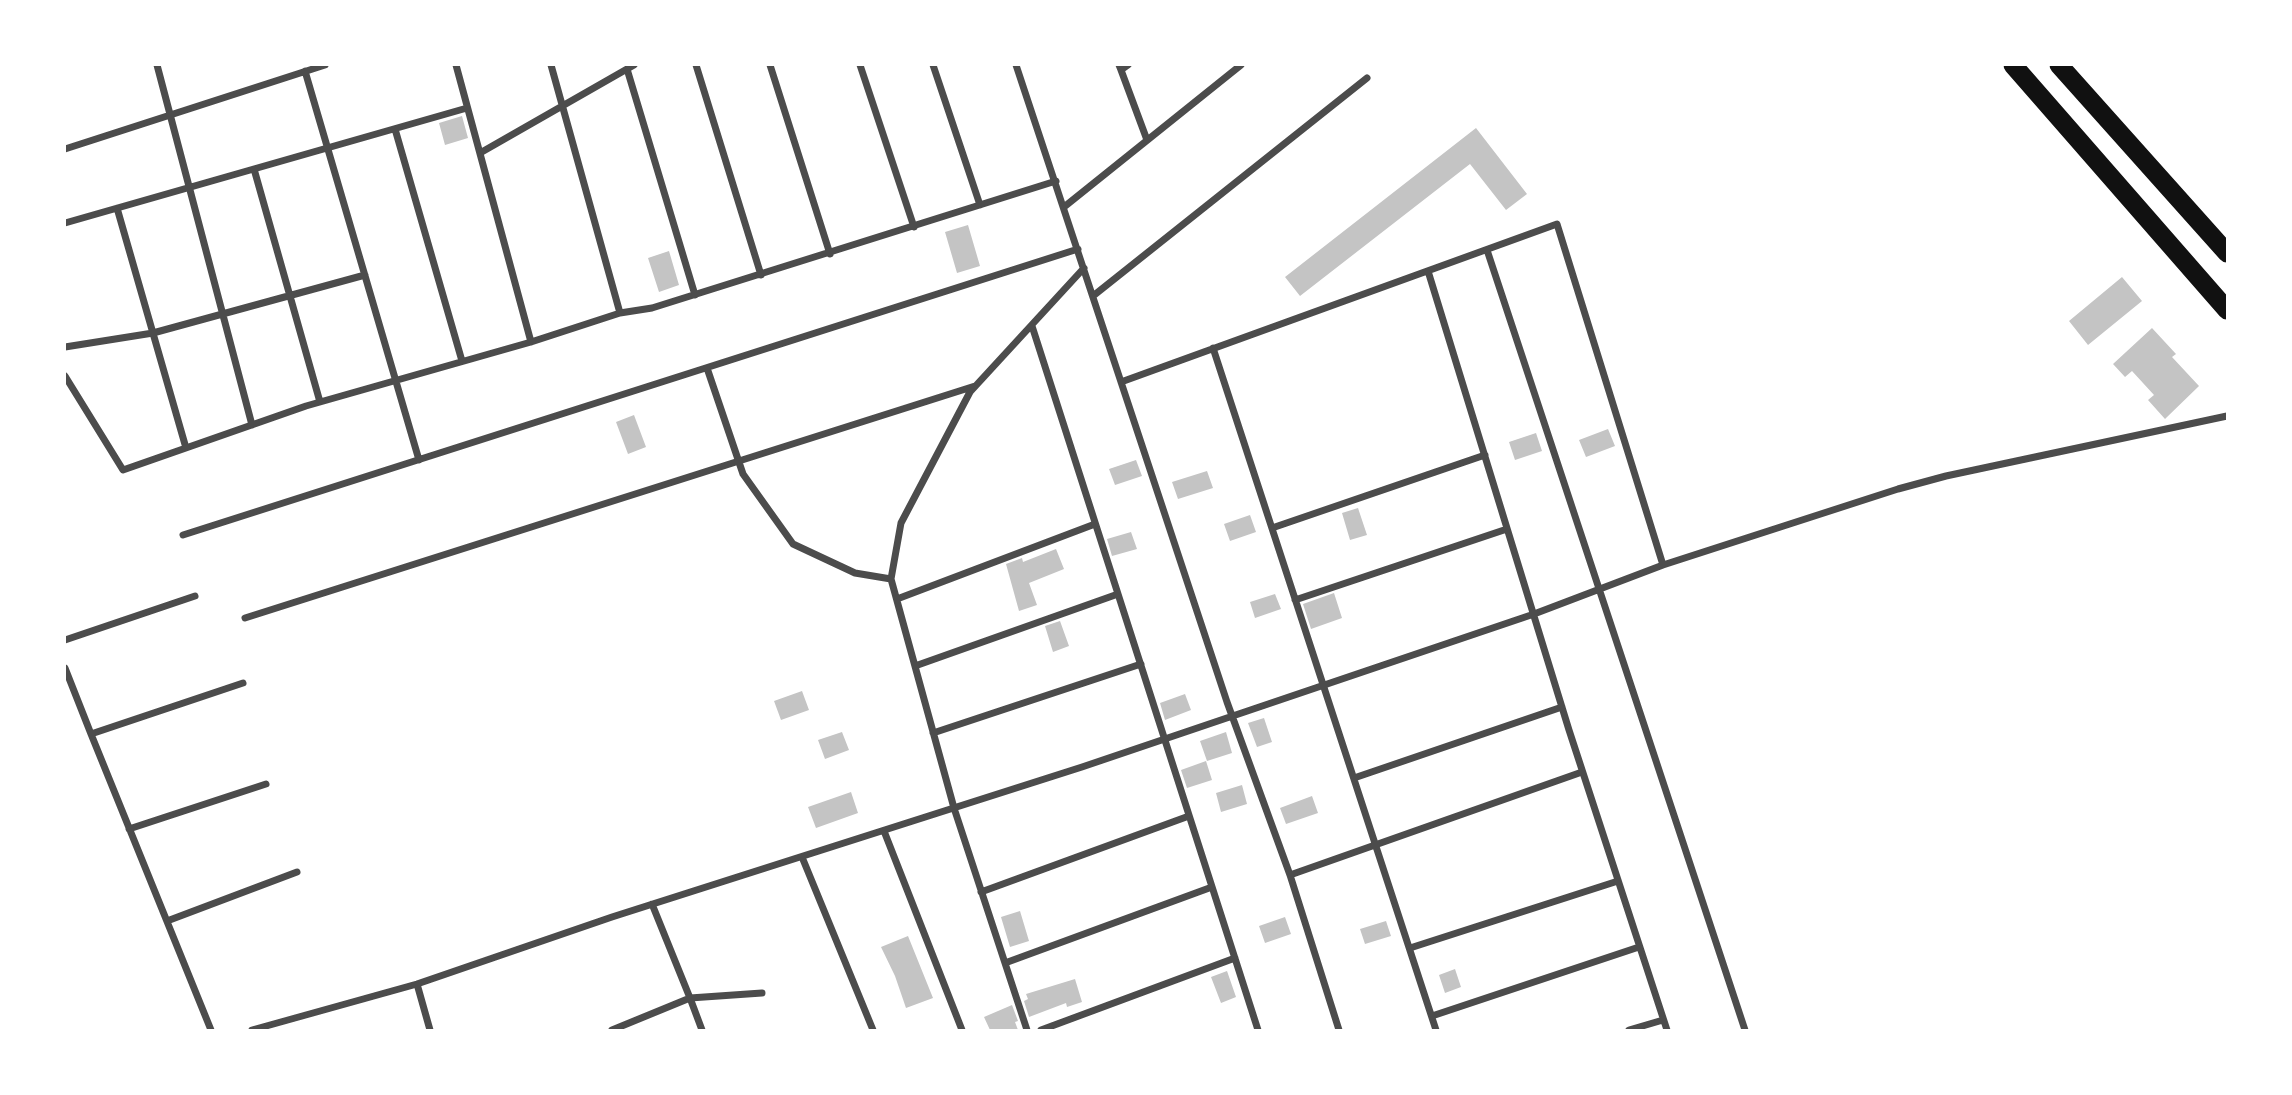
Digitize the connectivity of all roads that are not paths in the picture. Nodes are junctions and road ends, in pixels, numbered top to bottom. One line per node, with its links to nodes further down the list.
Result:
1 (157, 65): 20 (street)
2 (456, 65): 19 (street)
3 (551, 65): 18 (street)
4 (696, 65): 41 (street)
5 (770, 65): 37 (street)
6 (860, 65): 33 (street)
7 (933, 65): 29 (street)
8 (1016, 65): 27 (street)
9 (1128, 65): 15 (street)
10 (1241, 65): 22 (street)
11 (2013, 65): 45 (highway)
12 (2059, 65): 36 (highway)
13 (319, 66): 16 (street)
14 (631, 67): 18 (street); 42 (street)
15 (1120, 68): 22 (street)
16 (305, 71): 20 (street); 23 (street)
17 (1367, 78): 44 (street)
18 (562, 105): 25 (street); 46 (street)
19 (467, 108): 21 (street); 25 (street)
20 (170, 115): 24 (street); 28 (street)
21 (395, 129): 23 (street); 53 (street)
22 (1147, 140): 30 (street)
23 (327, 148): 26 (street); 40 (street)
24 (65, 149)
25 (480, 153): 50 (street)
26 (254, 169): 28 (street); 43 (street)
27 (1056, 181): 29 (street); 30 (street)
28 (189, 188): 31 (street); 47 (street)
29 (980, 205): 33 (street)
30 (1064, 207): 34 (street)
31 (117, 208): 32 (street); 49 (street)
32 (65, 223)
33 (914, 227): 37 (street)
34 (1078, 250): 38 (street); 54 (street)
35 (1486, 250): 39 (street); 70 (street); 72 (street)
36 (2227, 253)
37 (830, 254): 41 (street)
38 (1084, 268): 44 (street); 48 (street)
39 (1428, 271): 52 (street); 63 (street)
40 (365, 275): 43 (street); 56 (street)
41 (761, 275): 42 (street)
42 (695, 295): 46 (street)
43 (290, 296): 47 (street); 59 (street)
44 (1093, 296): 57 (street)
45 (2227, 310)
46 (620, 313): 50 (street)
47 (223, 314): 49 (street); 61 (street)
48 (1032, 326): 58 (street); 66 (street)
49 (153, 333): 51 (street); 62 (street)
50 (531, 342): 53 (street)
51 (65, 347)
52 (1213, 348): 57 (street); 67 (street)
53 (462, 361): 56 (street)
54 (707, 368): 64 (street); 65 (street)
55 (65, 376): 62 (street)
56 (395, 380): 59 (street); 64 (street)
57 (1121, 382): 86 (street)
58 (976, 386): 65 (street); 71 (street)
59 (320, 402): 61 (street)
60 (2227, 416): 70 (street)
61 (252, 425): 62 (street)
62 (186, 448)
63 (1485, 455): 67 (street); 68 (street)
64 (419, 460): 69 (street)
65 (739, 461): 71 (street); 78 (street)
66 (1095, 524): 73 (street); 75 (street)
67 (1272, 528): 76 (street)
68 (1507, 528): 76 (street); 77 (street)
69 (183, 535)
70 (1663, 565): 72 (street)
71 (891, 579): 75 (street)
72 (1598, 588): 77 (street); 129 (street)
73 (1118, 594): 80 (street); 81 (street)
74 (195, 596): 79 (street)
75 (897, 599): 81 (street)
76 (1296, 600): 84 (street)
77 (1534, 614): 84 (street); 85 (street)
78 (245, 618)
79 (65, 640)
80 (1140, 664): 87 (street); 89 (street)
81 (915, 666): 87 (street)
82 (65, 668): 88 (street)
83 (243, 682): 88 (street)
84 (1324, 685): 86 (street); 91 (street)
85 (1562, 707): 90 (street); 91 (street)
86 (1233, 716): 89 (street); 100 (street)
87 (933, 733): 93 (street)
88 (91, 734): 95 (street)
89 (1164, 739): 93 (street); 94 (street)
90 (1583, 772): 97 (street); 101 (street)
91 (1354, 778): 97 (street)
92 (266, 784): 95 (street)
93 (954, 808): 96 (street); 103 (street)
94 (1189, 816): 102 (street); 103 (street)
95 (130, 830): 105 (street)
96 (884, 831): 98 (street); 121 (street)
97 (1376, 845): 100 (street); 107 (street)
98 (802, 857): 104 (street); 120 (street)
99 (297, 872): 105 (street)
100 (1290, 875): 125 (street)
101 (1618, 881): 106 (street); 107 (street)
102 (1212, 887): 108 (street); 109 (street)
103 (981, 892): 109 (street)
104 (652, 905): 110 (street); 112 (street)
105 (167, 921): 115 (street)
106 (1639, 947): 113 (street); 114 (street)
107 (1410, 948): 113 (street)
108 (1235, 958): 123 (street); 124 (street)
109 (1004, 963): 122 (street)
110 (417, 984): 116 (street); 117 (street)
111 (762, 993): 112 (street)
112 (690, 998): 118 (street); 119 (street)
113 (1432, 1016): 126 (street)
114 (1663, 1020): 127 (street); 128 (street)
115 (211, 1030)
116 (252, 1030)
117 (430, 1030)
118 (612, 1030)
119 (702, 1030)
120 (873, 1030)
121 (962, 1030)
122 (1027, 1030)
123 (1041, 1030)
124 (1258, 1030)
125 (1339, 1030)
126 (1436, 1030)
127 (1629, 1030)
128 (1667, 1030)
129 (1745, 1030)

